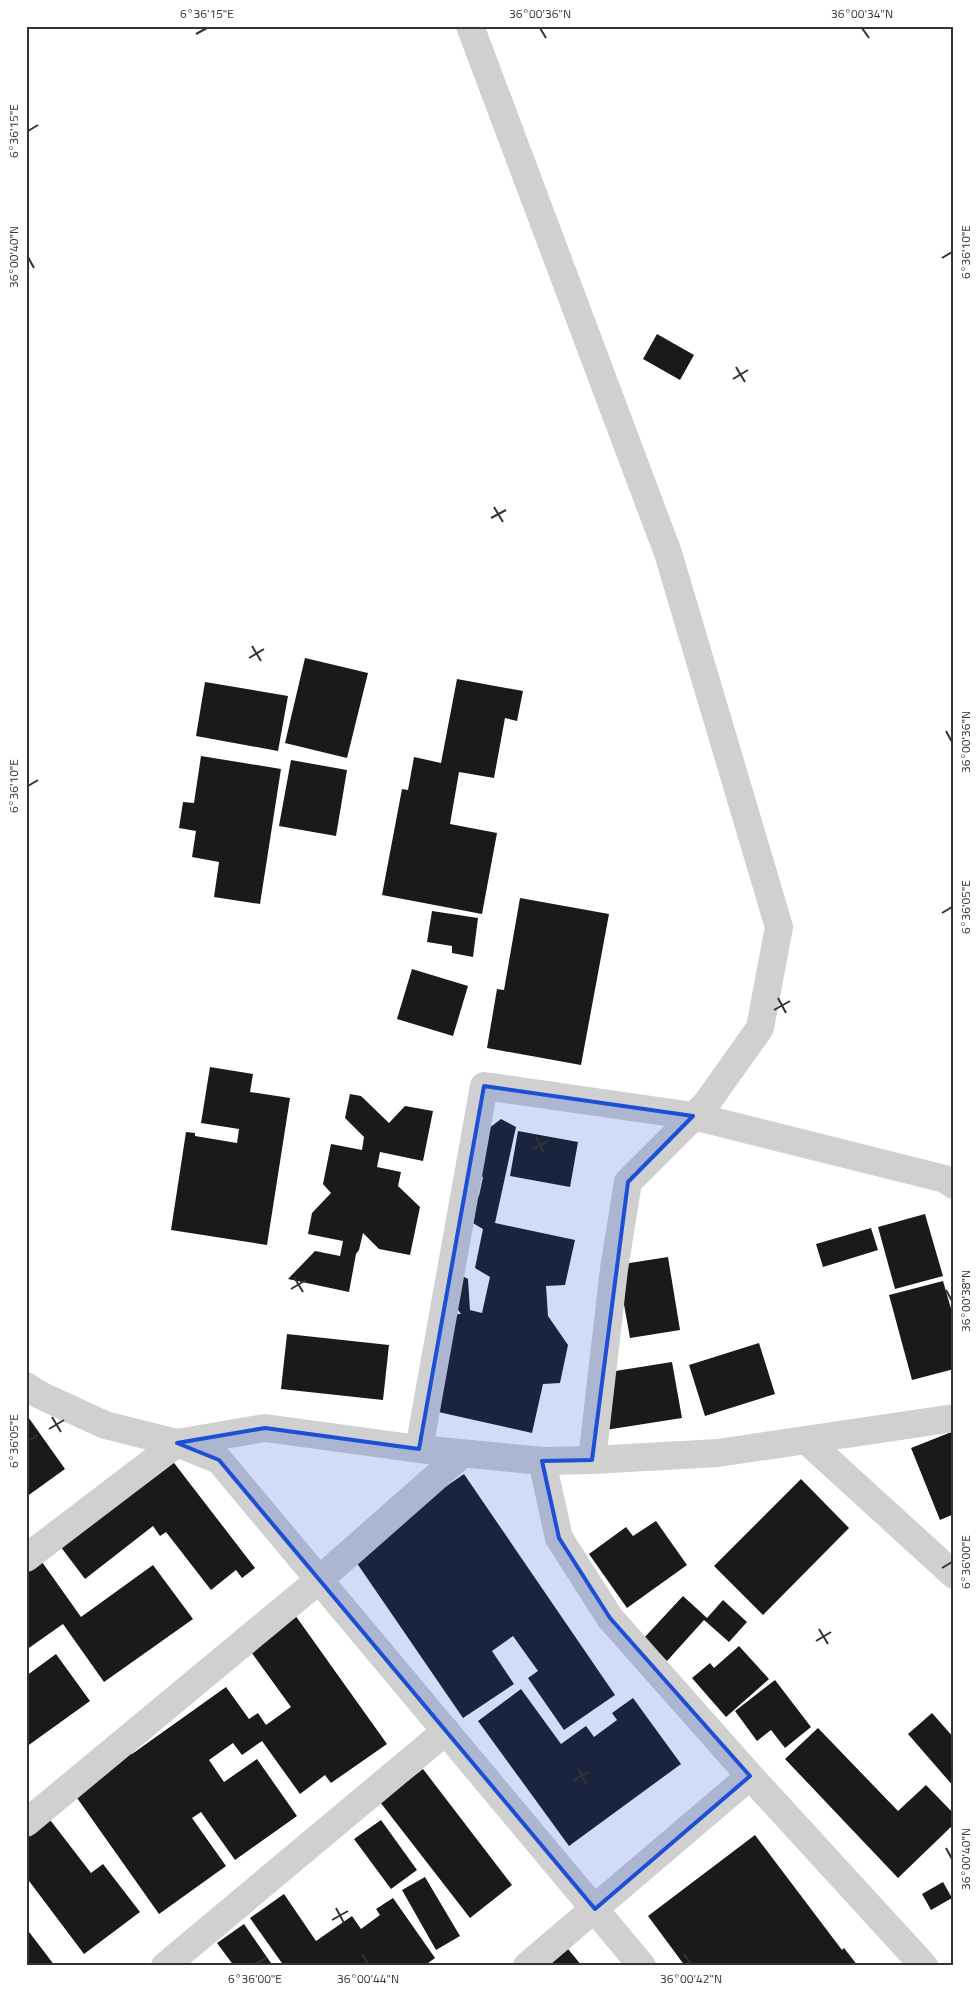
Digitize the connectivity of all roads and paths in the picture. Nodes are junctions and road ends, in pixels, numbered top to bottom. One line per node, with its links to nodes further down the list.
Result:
1 (470, 26): 2 (street)
2 (693, 1116): 3 (street); 8 (street); 10 (street)
3 (954, 1186)
4 (26, 1386): 7 (street)
5 (954, 1418): 6 (street)
6 (806, 1440): 10 (street); 13 (street)
7 (177, 1443): 8 (street); 12 (street); 14 (street)
8 (419, 1450): 9 (street)
9 (462, 1454): 11 (street); 14 (street)
10 (592, 1460): 11 (street)
11 (542, 1461): 16 (street)
12 (26, 1558)
13 (954, 1575)
14 (319, 1580): 15 (street); 17 (street)
15 (446, 1731): 18 (street); 19 (street)
16 (750, 1776): 18 (street); 22 (street)
17 (26, 1822)
18 (595, 1909): 20 (street); 21 (street)
19 (165, 1966)
20 (527, 1966)
21 (642, 1966)
22 (924, 1966)

